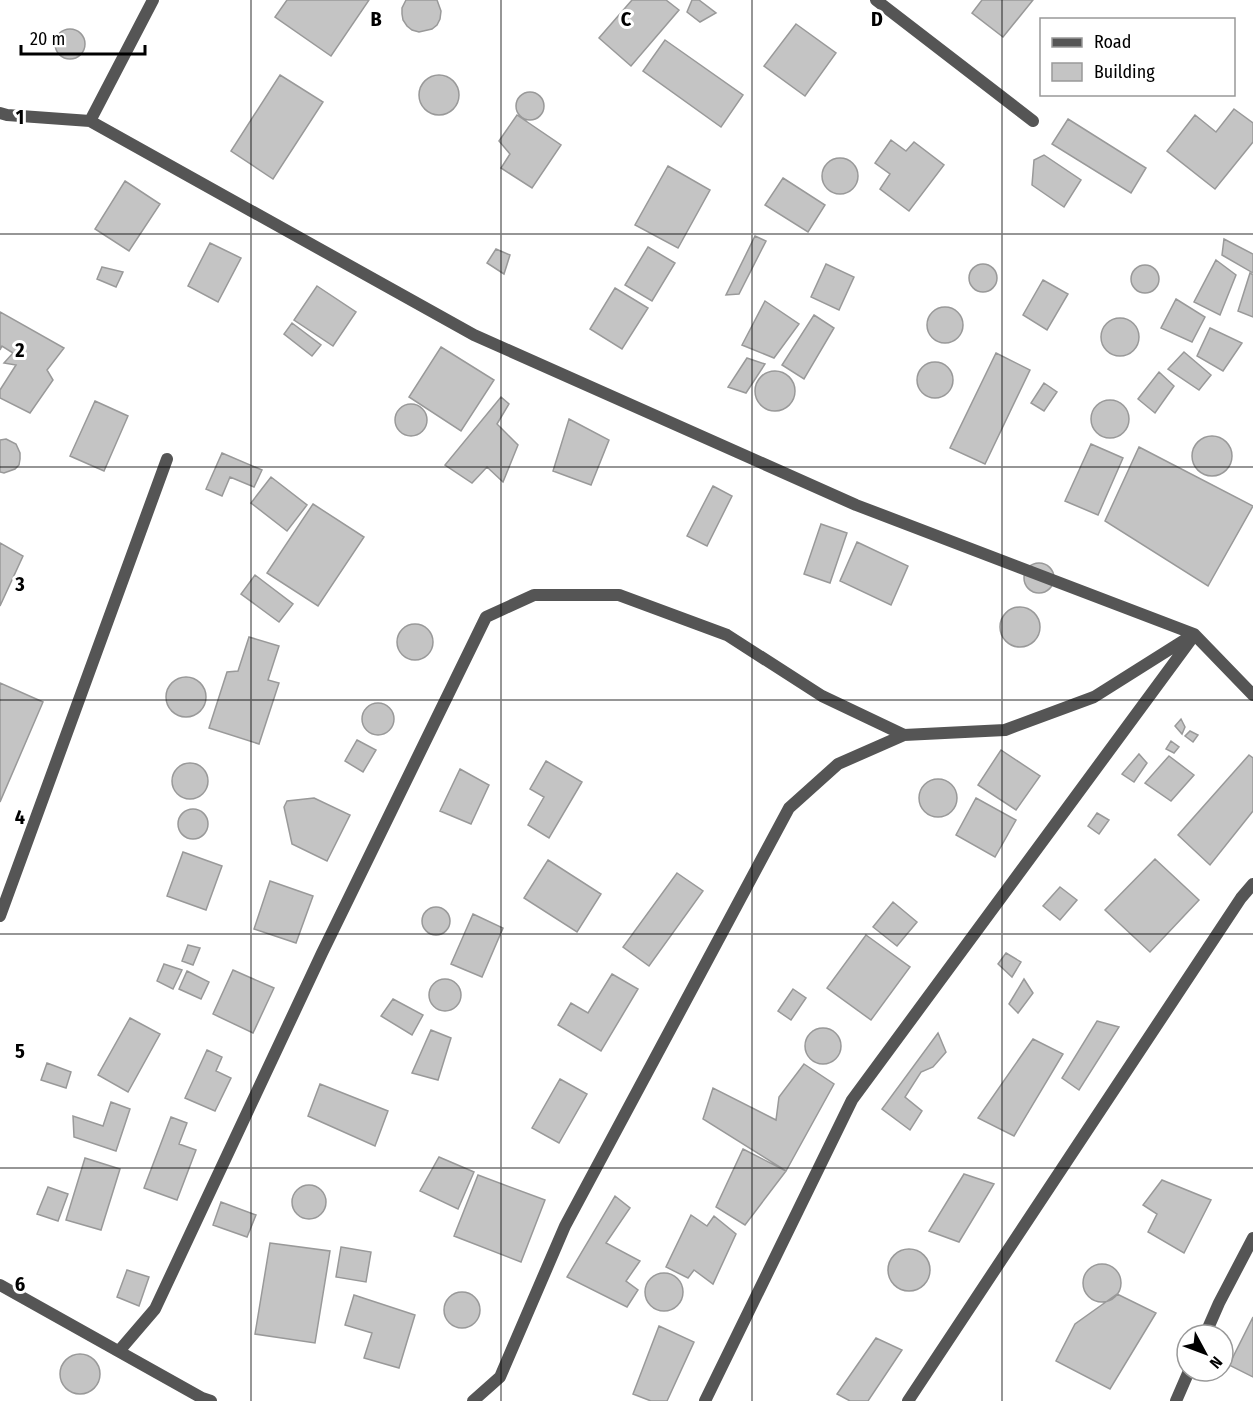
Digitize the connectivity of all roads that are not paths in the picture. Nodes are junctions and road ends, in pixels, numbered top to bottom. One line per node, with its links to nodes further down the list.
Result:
1 (153, 0): 4 (street)
2 (876, 0): 5 (street)
3 (0, 113): 4 (street)
4 (90, 121): 7 (street)
5 (1033, 121)
6 (167, 459): 11 (street)
7 (1194, 634): 8 (street); 9 (street); 19 (street)
8 (1253, 695)
9 (904, 735): 15 (street); 18 (street)
10 (1253, 884): 20 (street)
11 (0, 916)
12 (1253, 1238): 14 (street)
13 (0, 1285): 15 (street)
14 (1210, 1323)
15 (119, 1351): 17 (street)
16 (1184, 1383): 21 (street)
17 (211, 1401)
18 (473, 1401)
19 (705, 1401)
20 (908, 1401)
21 (1176, 1401)

